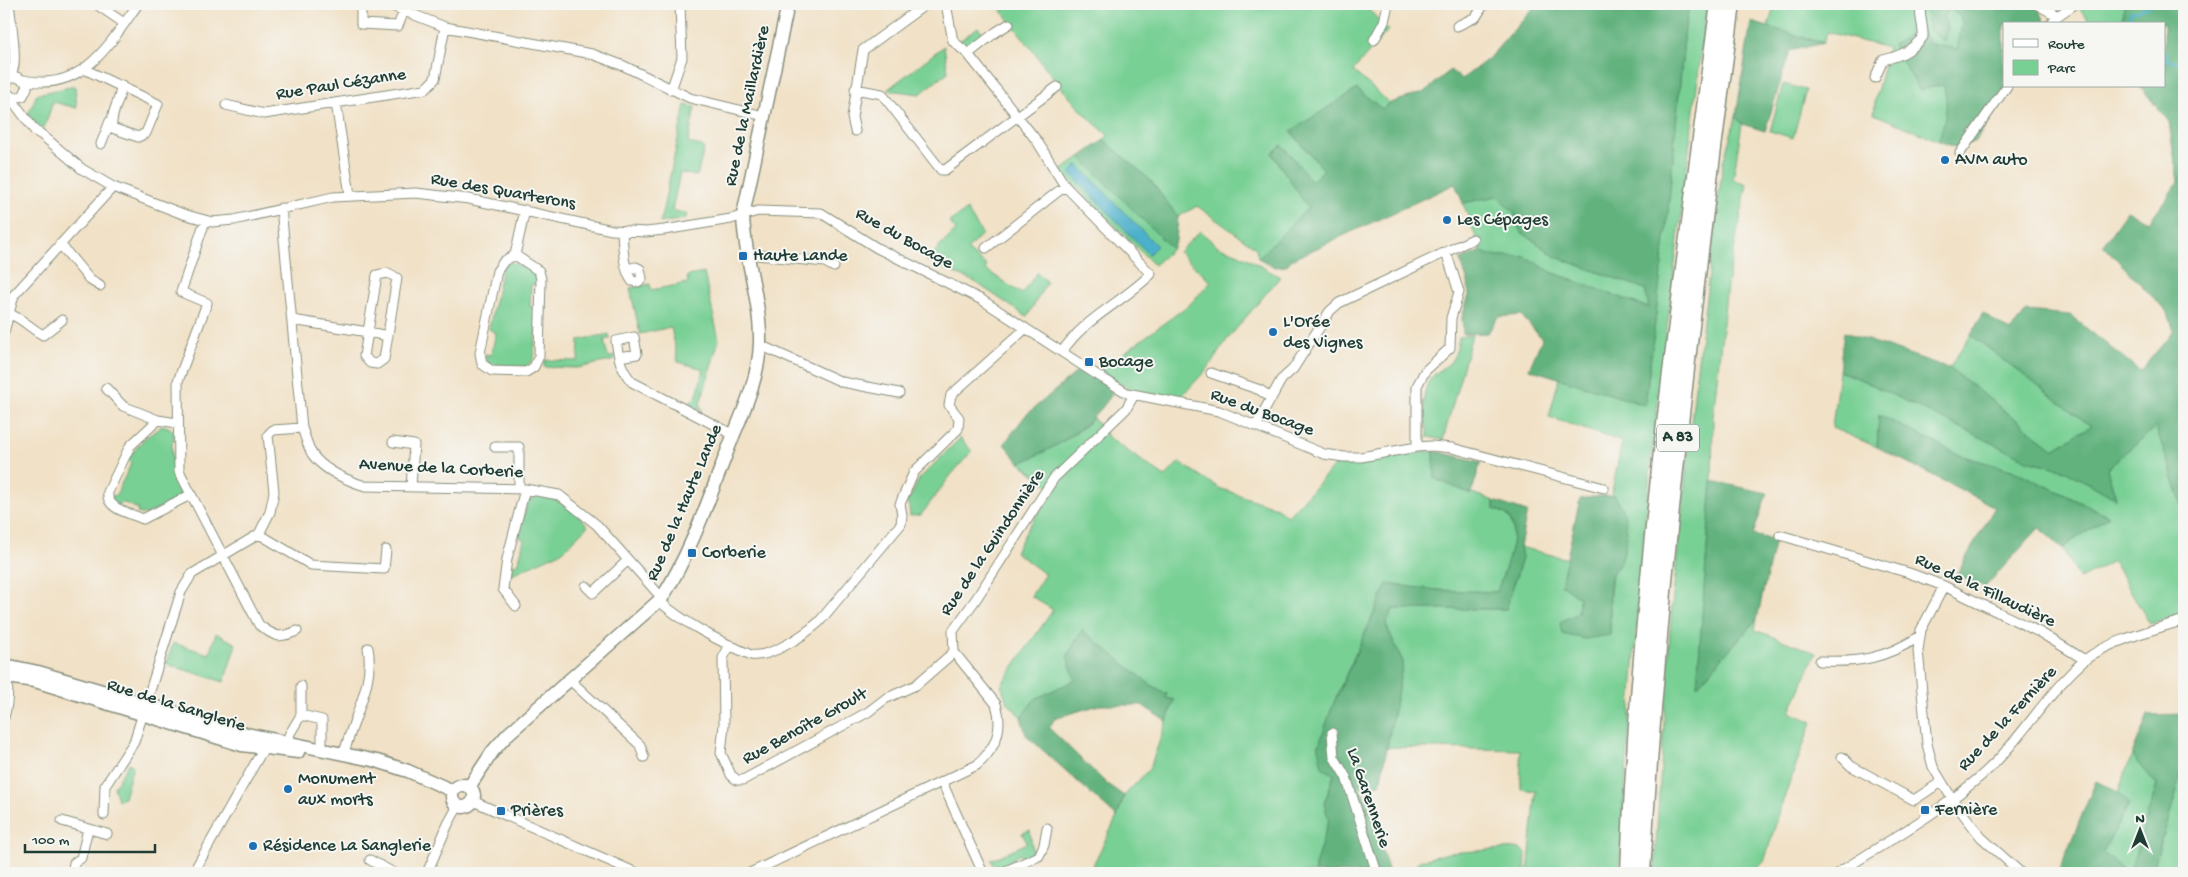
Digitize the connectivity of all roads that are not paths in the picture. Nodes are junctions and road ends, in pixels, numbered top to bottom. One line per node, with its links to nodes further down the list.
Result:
1 (10, 4): 24 (street)
2 (96, 4): 20 (street)
3 (138, 4): 20 (street)
4 (361, 4): 17 (street)
5 (387, 4): 17 (street)
6 (680, 4): 37 (street)
7 (788, 4): 43 (street, Rue de la Maillardière)
8 (926, 4): 36 (street)
9 (946, 4): 26 (street)
10 (1388, 4): 25 (street)
11 (1484, 4): 22 (street)
12 (1718, 4): 146 (highway, A 83)
13 (1732, 4): 59 (highway, A 83)
14 (1922, 4): 29 (street)
15 (2036, 4): 18 (street)
16 (2075, 4): 18 (street)
17 (404, 11): 23 (street)
18 (2056, 15): 19 (street)
19 (2051, 22)
20 (124, 23): 28 (street)
21 (1009, 24): 26 (street)
22 (1457, 26)
23 (446, 27): 37 (street); 40 (street, Rue Paul Cézanne)
24 (8, 32): 27 (street)
25 (1374, 40)
26 (968, 54): 44 (street)
27 (14, 64): 30 (street); 31 (street)
28 (84, 69): 32 (street); 33 (street)
29 (1874, 78)
30 (22, 79): 31 (street); 32 (street); 38 (street)
31 (7, 80): 39 (street)
32 (40, 84): 38 (street)
33 (122, 85): 45 (street); 45 (street)
34 (1057, 86): 44 (street)
35 (2006, 88): 48 (street)
36 (856, 89): 44 (street); 46 (street)
37 (671, 90): 43 (street)
38 (26, 93): 39 (street); 42 (street)
39 (7, 95): 42 (street, Rue des Quarterons)
40 (336, 103): 41 (street, Rue Paul Cézanne); 51 (street)
41 (226, 105)
42 (21, 113): 50 (street, Rue des Quarterons)
43 (764, 116): 54 (street, Rue de la Maillardière)
44 (1016, 116): 49 (street)
45 (111, 118): 47 (street)
46 (855, 131)
47 (101, 144)
48 (1960, 152)
49 (1065, 186): 60 (street); 75 (street)
50 (113, 187): 55 (street, Rue des Quarterons); 58 (street)
51 (350, 195): 52 (street, Rue des Quarterons); 53 (street, Rue des Quarterons)
52 (281, 208): 55 (street, Rue des Quarterons); 69 (street, Avenue de la Corberie)
53 (525, 210): 56 (street, Rue des Quarterons); 63 (street)
54 (743, 215): 56 (street, Rue des Quarterons); 62 (street, Rue de la Haute Lande); 70 (street, Rue du Bocage)
55 (205, 221): 83 (street)
56 (622, 231): 65 (street)
57 (1473, 239): 61 (street)
58 (60, 244): 66 (street); 67 (street)
59 (1700, 247): 147 (highway, A 83); 148 (highway)
60 (986, 248)
61 (1446, 252): 81 (street); 88 (street)
62 (747, 254): 64 (street); 74 (street, Rue de la Haute Lande)
63 (515, 255): 63 (street)
64 (834, 267)
65 (627, 269)
66 (100, 286)
67 (9, 314): 68 (street); 71 (street)
68 (62, 320)
69 (292, 320): 72 (street); 85 (street, Avenue de la Corberie)
70 (1025, 329): 75 (street, Rue du Bocage); 106 (street, Avenue de la Corberie)
71 (4, 332)
72 (368, 332): 73 (street); 73 (street); 73 (street)
73 (388, 336)
74 (760, 345): 79 (street); 86 (street, Rue de la Haute Lande)
75 (1062, 352): 80 (street, Rue du Bocage)
76 (619, 357): 86 (street)
77 (1211, 372): 81 (street)
78 (106, 388): 82 (street)
79 (899, 394)
80 (1134, 395): 84 (street, Rue du Bocage); 108 (street, Rue de la Guindonnière)
81 (1271, 398): 84 (street)
82 (158, 420): 83 (street); 93 (street)
83 (177, 423): 93 (street)
84 (1256, 426): 88 (street, Rue du Bocage)
85 (302, 428): 90 (street, Avenue de la Corberie); 94 (street)
86 (734, 435): 101 (street, Rue de la Haute Lande)
87 (393, 442): 90 (street)
88 (1417, 446): 91 (street, Rue du Bocage)
89 (495, 447): 92 (street)
90 (411, 486): 92 (street, Avenue de la Corberie)
91 (1604, 488)
92 (522, 489): 98 (street, Avenue de la Corberie); 102 (street)
93 (190, 495): 97 (street)
94 (259, 534): 96 (street); 97 (street)
95 (1780, 535): 100 (street, Rue de la Fillaudière)
96 (386, 550)
97 (222, 555): 104 (street); 114 (street)
98 (627, 561): 99 (street); 101 (street, Avenue de la Corberie)
99 (586, 586)
100 (1944, 586): 105 (street); 109 (street, Rue de la Fillaudière)
101 (661, 600): 106 (street, Avenue de la Corberie); 112 (street, Rue de la Haute Lande)
102 (516, 606)
103 (2184, 620): 109 (street, Rue de la Fernière)
104 (297, 631)
105 (1919, 637): 110 (street); 125 (street)
106 (730, 645): 108 (street, Rue Benoîte Groult)
107 (368, 648): 121 (street)
108 (954, 652): 124 (street)
109 (2085, 660): 128 (street, Rue de la Fernière)
110 (1820, 661)
111 (5, 667): 114 (street, Rue de la Sanglerie); 116 (street)
112 (570, 680): 122 (street); 126 (street, Rue de la Haute Lande)
113 (301, 686): 115 (street)
114 (145, 710): 118 (street, Rue de la Sanglerie); 131 (street)
115 (300, 716): 119 (street); 120 (street)
116 (4, 717)
117 (1332, 733): 145 (street, La Garennerie)
118 (262, 743): 119 (street, Rue de la Sanglerie); 121 (street, Rue de la Sanglerie); 138 (street)
119 (286, 744): 120 (street, Rue de la Sanglerie)
120 (322, 750): 121 (street, Rue de la Sanglerie)
121 (341, 754): 127 (street, Rue de la Sanglerie)
122 (644, 757)
123 (1842, 757): 125 (street)
124 (942, 782): 142 (street); 143 (street)
125 (1941, 782): 128 (street)
126 (469, 787): 127 (street); 129 (street)
127 (453, 791): 130 (street)
128 (1952, 798): 149 (street, Rue de la Fernière); 150 (street)
129 (473, 801): 130 (street); 141 (street)
130 (458, 806): 140 (street)
131 (104, 814)
132 (62, 821): 133 (street)
133 (88, 828): 135 (street); 137 (street)
134 (1047, 828): 144 (street)
135 (107, 834)
136 (370, 860): 139 (street)
137 (72, 873)
138 (193, 873)
139 (394, 873)
140 (426, 873)
141 (637, 873)
142 (750, 873)
143 (983, 873)
144 (1001, 873)
145 (1377, 873)
146 (1629, 873)
147 (1642, 873)
148 (1649, 873)
149 (1838, 873)
150 (2021, 873)

